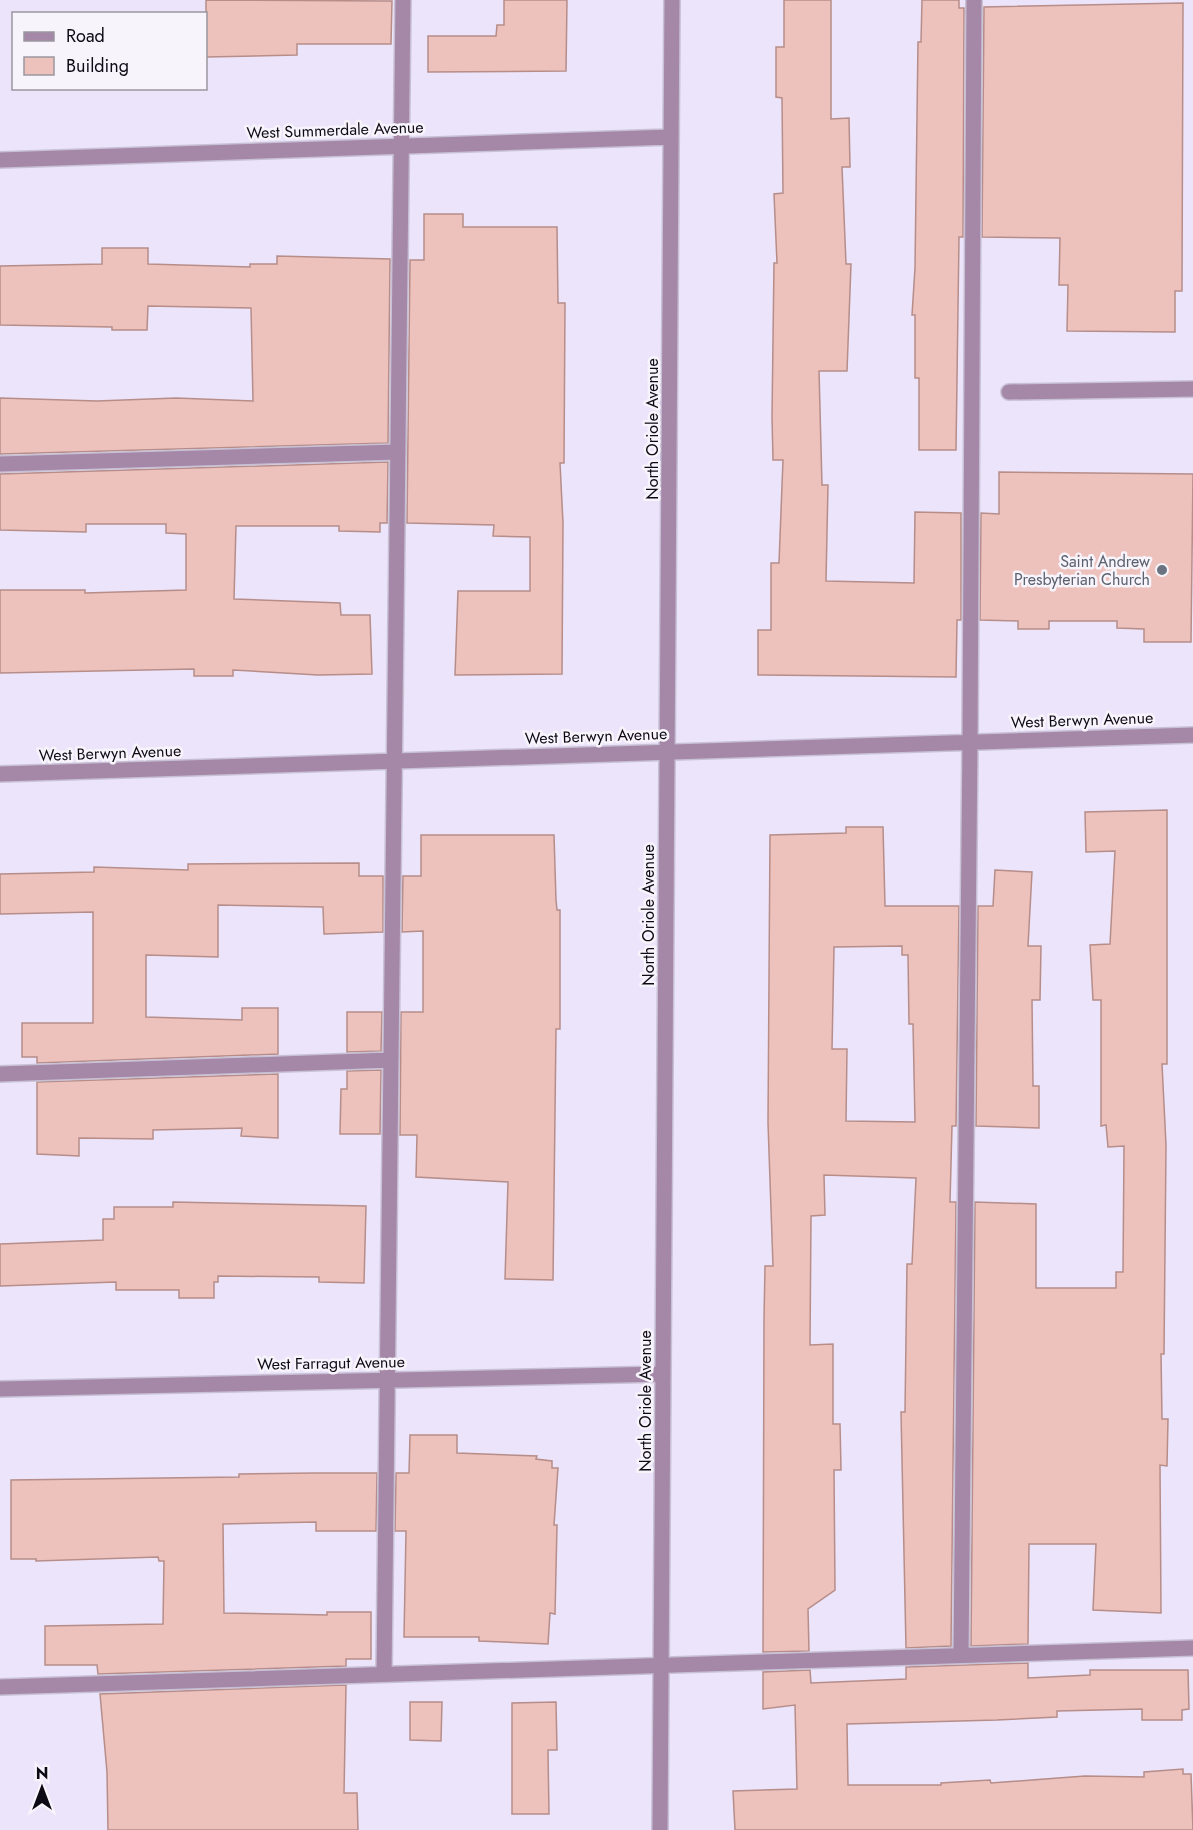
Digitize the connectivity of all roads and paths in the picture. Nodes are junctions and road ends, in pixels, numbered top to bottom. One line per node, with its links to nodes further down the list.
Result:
1 (403, 0): 5 (street)
2 (672, 0): 4 (street, North Oriole Avenue)
3 (974, 0): 12 (street)
4 (671, 136): 5 (street, West Summerdale Avenue); 13 (street, North Oriole Avenue)
5 (402, 146): 6 (street, West Summerdale Avenue); 9 (street)
6 (0, 160)
7 (1193, 389): 8 (street)
8 (1009, 392)
9 (398, 452): 10 (street); 14 (street)
10 (0, 464)
11 (1193, 735): 12 (street, West Berwyn Avenue)
12 (970, 742): 13 (street, West Berwyn Avenue); 22 (street)
13 (668, 752): 14 (street, West Berwyn Avenue); 18 (street, North Oriole Avenue)
14 (395, 761): 15 (street, West Berwyn Avenue); 16 (street)
15 (0, 774)
16 (391, 1060): 17 (street); 19 (street)
17 (0, 1074)
18 (663, 1374): 19 (street, West Farragut Avenue); 23 (street, North Oriole Avenue)
19 (388, 1380): 20 (street, West Farragut Avenue); 24 (street)
20 (0, 1389)
21 (1193, 1648): 22 (street)
22 (961, 1655): 23 (street)
23 (661, 1664): 24 (street); 26 (street, North Oriole Avenue)
24 (384, 1674): 25 (street)
25 (0, 1687)
26 (660, 1830)

